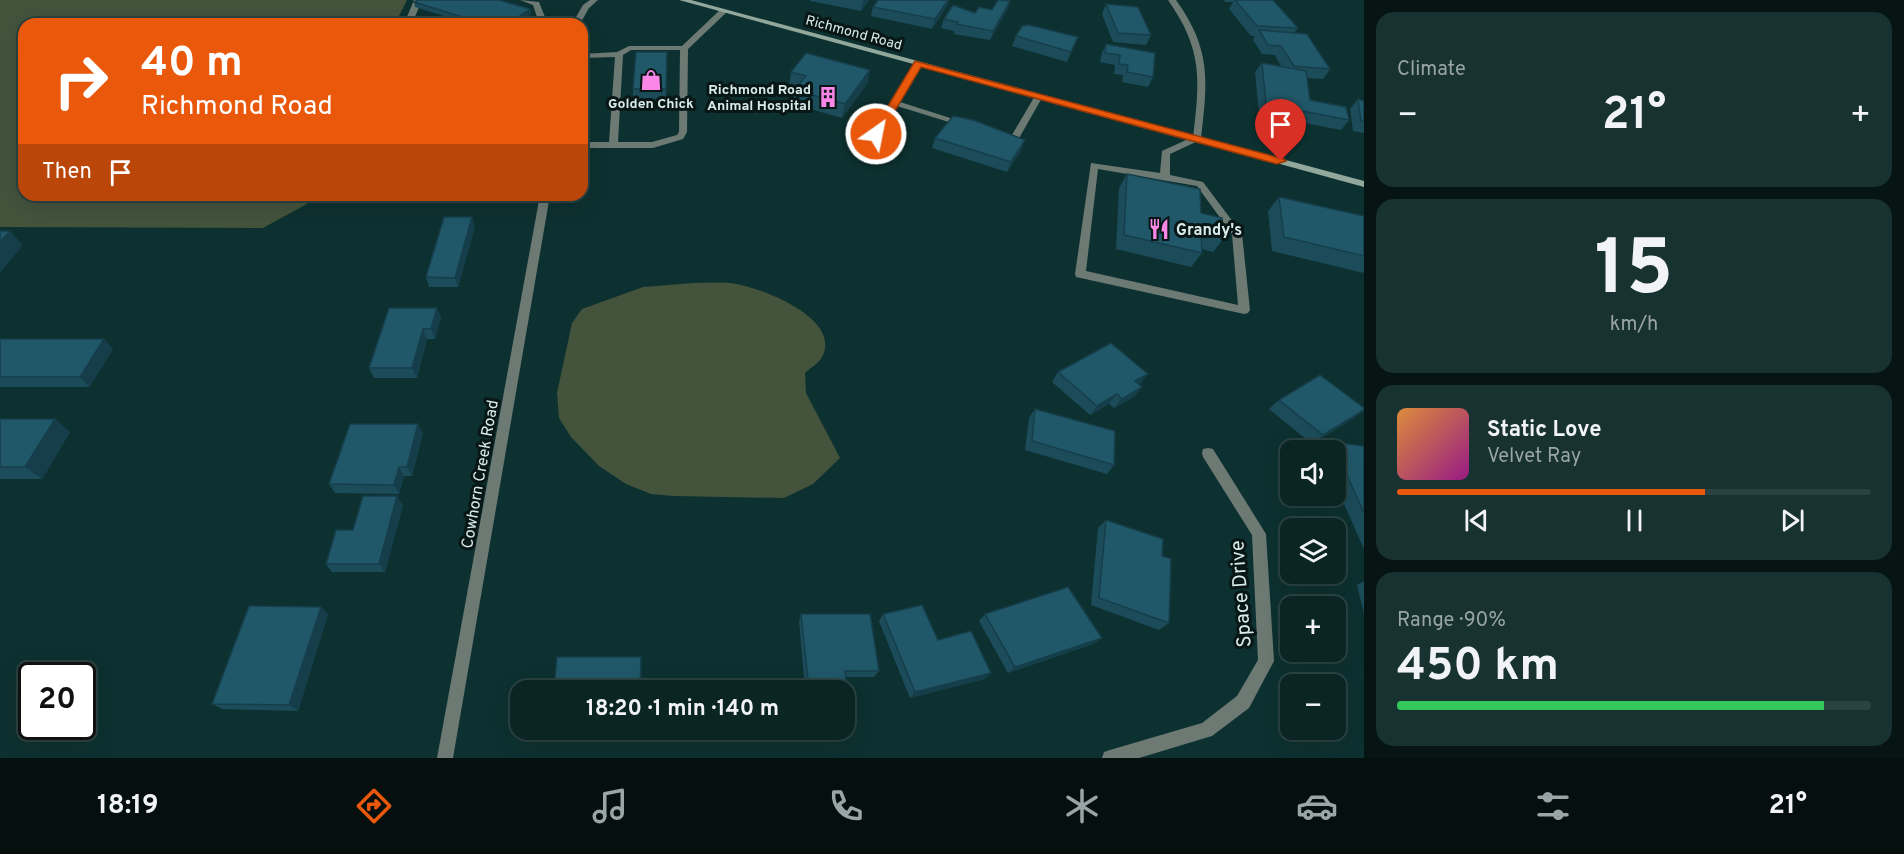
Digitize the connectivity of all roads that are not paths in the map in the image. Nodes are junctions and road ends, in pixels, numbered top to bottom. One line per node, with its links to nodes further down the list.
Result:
1 (418, 0): 7 (street)
2 (524, 0): 8 (street)
3 (594, 0): 9 (street)
4 (684, 0): 6 (main road, Richmond Road)
5 (1172, 0): 19 (street)
6 (724, 11): 10 (street); 13 (main road, Richmond Road)
7 (410, 18)
8 (541, 18)
9 (580, 18)
10 (684, 48): 11 (street); 21 (street)
11 (619, 54): 12 (street); 21 (street)
12 (588, 56)
13 (918, 63): 14 (main road, Richmond Road); 15 (street)
14 (1039, 96): 17 (street); 19 (main road, Richmond Road)
15 (895, 103): 16 (street); 18 (street)
16 (971, 126)
17 (993, 132)
18 (876, 134)
19 (1197, 138): 22 (street); 23 (main road, Richmond Road)
20 (588, 145): 21 (street)
21 (613, 145)
22 (1165, 177): 22 (street)
23 (1364, 184)
24 (544, 201): 26 (street, Cowhorn Creek Road)
25 (1208, 453): 27 (street, Space Drive)
26 (445, 758)
27 (1110, 758)

